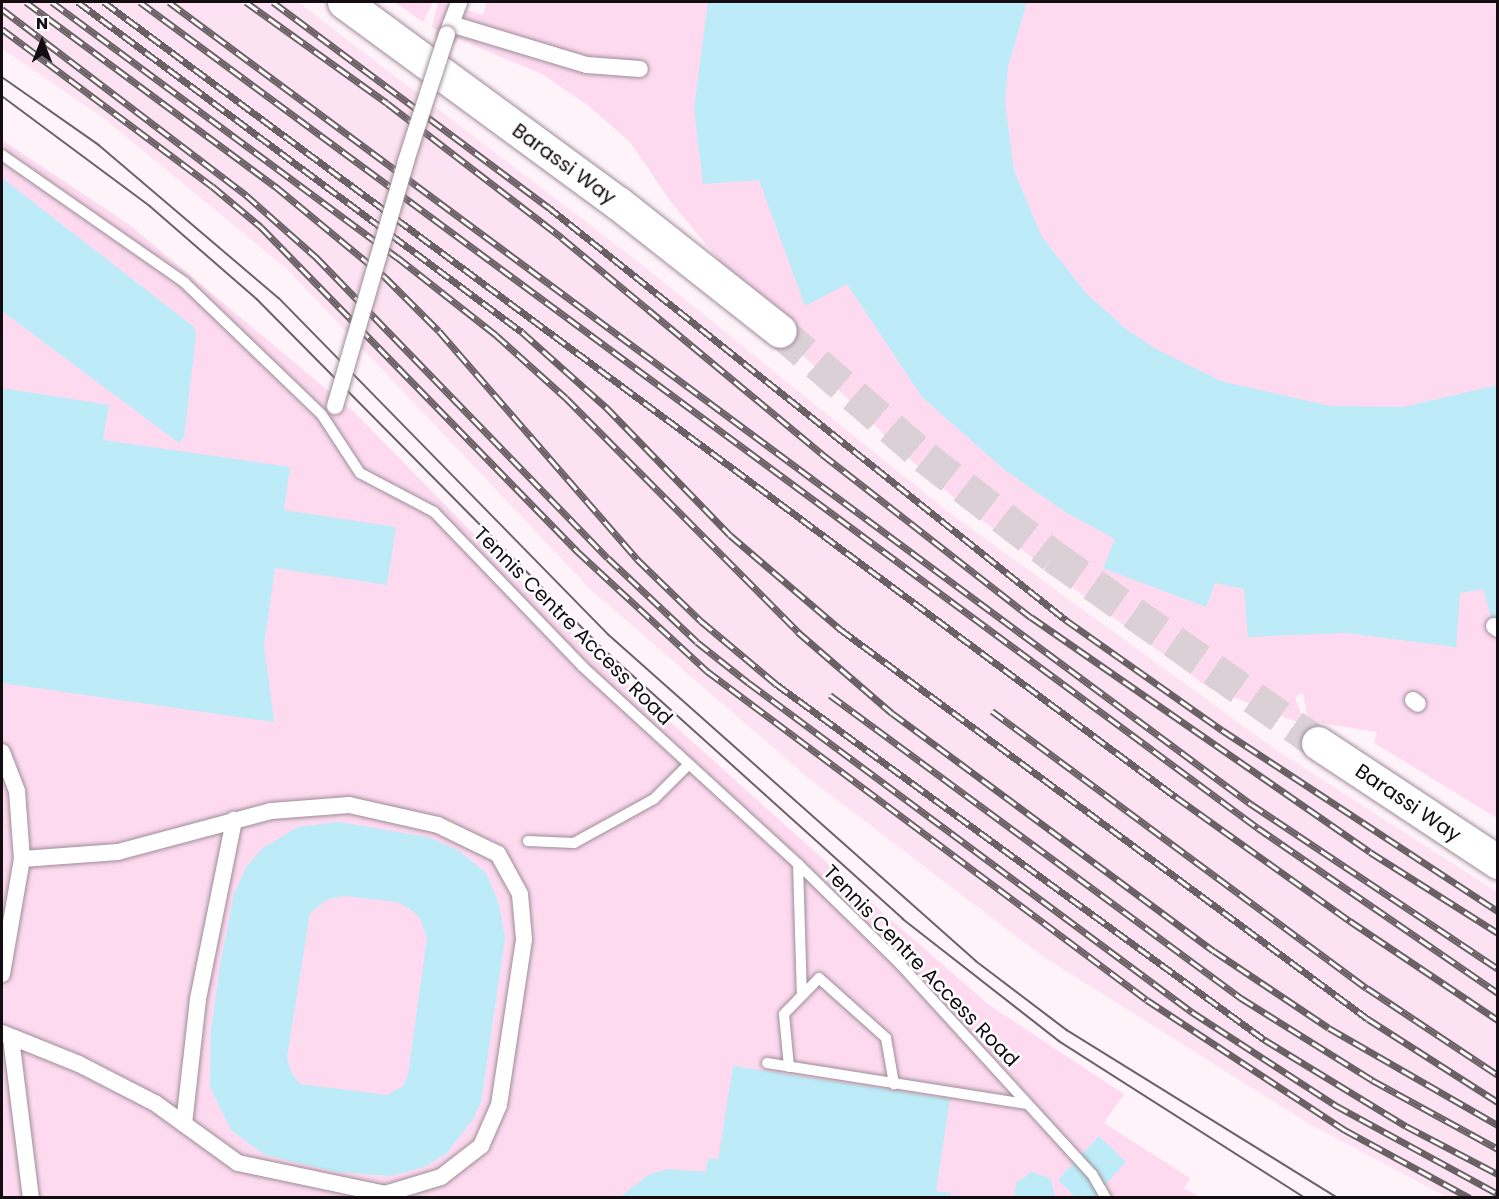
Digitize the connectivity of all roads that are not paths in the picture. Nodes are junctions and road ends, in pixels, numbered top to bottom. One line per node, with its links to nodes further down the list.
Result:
1 (344, 2): 6 (main road, Barassi Way)
2 (459, 4): 3 (street)
3 (451, 28): 4 (street); 7 (street, bridge)
4 (640, 69)
5 (2, 155): 10 (lane, Tennis Centre Access Road)
6 (780, 331)
7 (332, 416)
8 (1318, 743): 14 (main road, Barassi Way)
9 (2, 752): 13 (street)
10 (689, 764): 12 (lane); 15 (lane, Tennis Centre Access Road)
11 (234, 820): 13 (street); 23 (street); 23 (street)
12 (528, 841)
13 (22, 859): 16 (street)
14 (1497, 862)
15 (798, 864): 17 (lane); 22 (lane, Tennis Centre Access Road)
16 (2, 974)
17 (802, 995): 20 (lane); 21 (lane)
18 (6, 1036): 23 (street); 24 (street)
19 (767, 1064): 20 (lane)
20 (789, 1067): 21 (lane)
21 (894, 1084): 22 (lane)
22 (1027, 1104): 25 (lane, Tennis Centre Access Road)
23 (184, 1124)
24 (31, 1197)
25 (1106, 1197)

